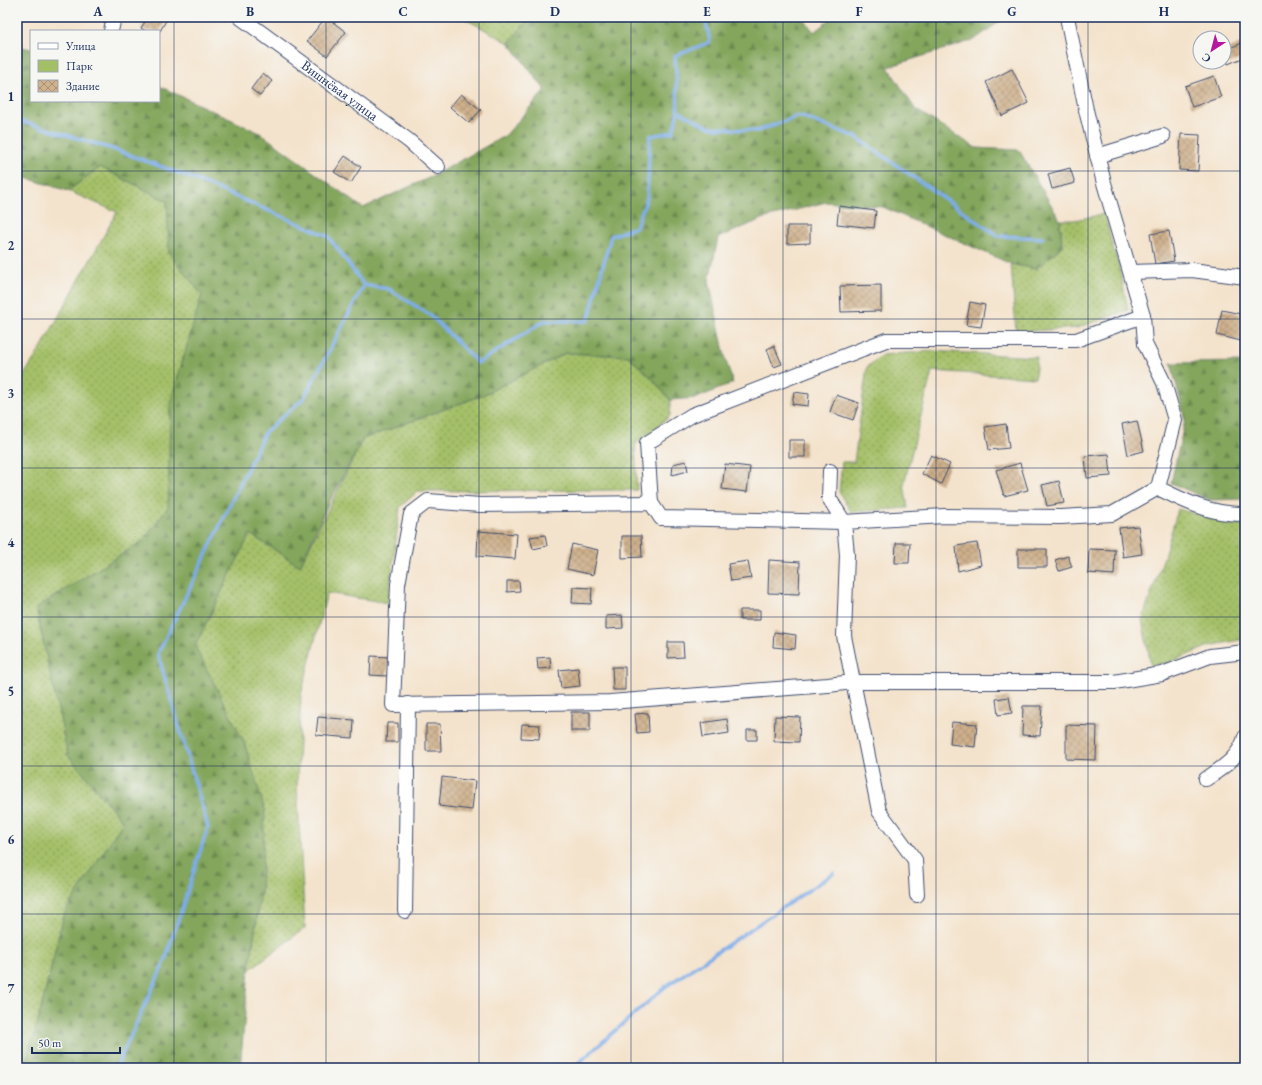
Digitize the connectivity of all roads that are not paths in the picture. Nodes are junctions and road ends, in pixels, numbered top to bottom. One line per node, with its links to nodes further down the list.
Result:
1 (114, 17): 4 (street)
2 (240, 17): 7 (street, Вишнёвая улица)
3 (1068, 17): 6 (street)
4 (111, 30)
5 (1162, 136): 6 (street)
6 (1097, 156): 8 (street)
7 (438, 167)
8 (1131, 272): 9 (street); 10 (street)
9 (1245, 277)
10 (1143, 316): 12 (street); 13 (street)
11 (830, 472): 15 (street)
12 (1158, 488): 14 (street); 15 (street)
13 (651, 503): 15 (street); 18 (street)
14 (1245, 514)
15 (844, 522): 17 (street)
16 (1245, 652): 17 (street)
17 (853, 682): 18 (street); 21 (street)
18 (408, 704): 22 (street)
19 (1245, 737): 20 (street)
20 (1206, 779)
21 (917, 895)
22 (405, 911)

